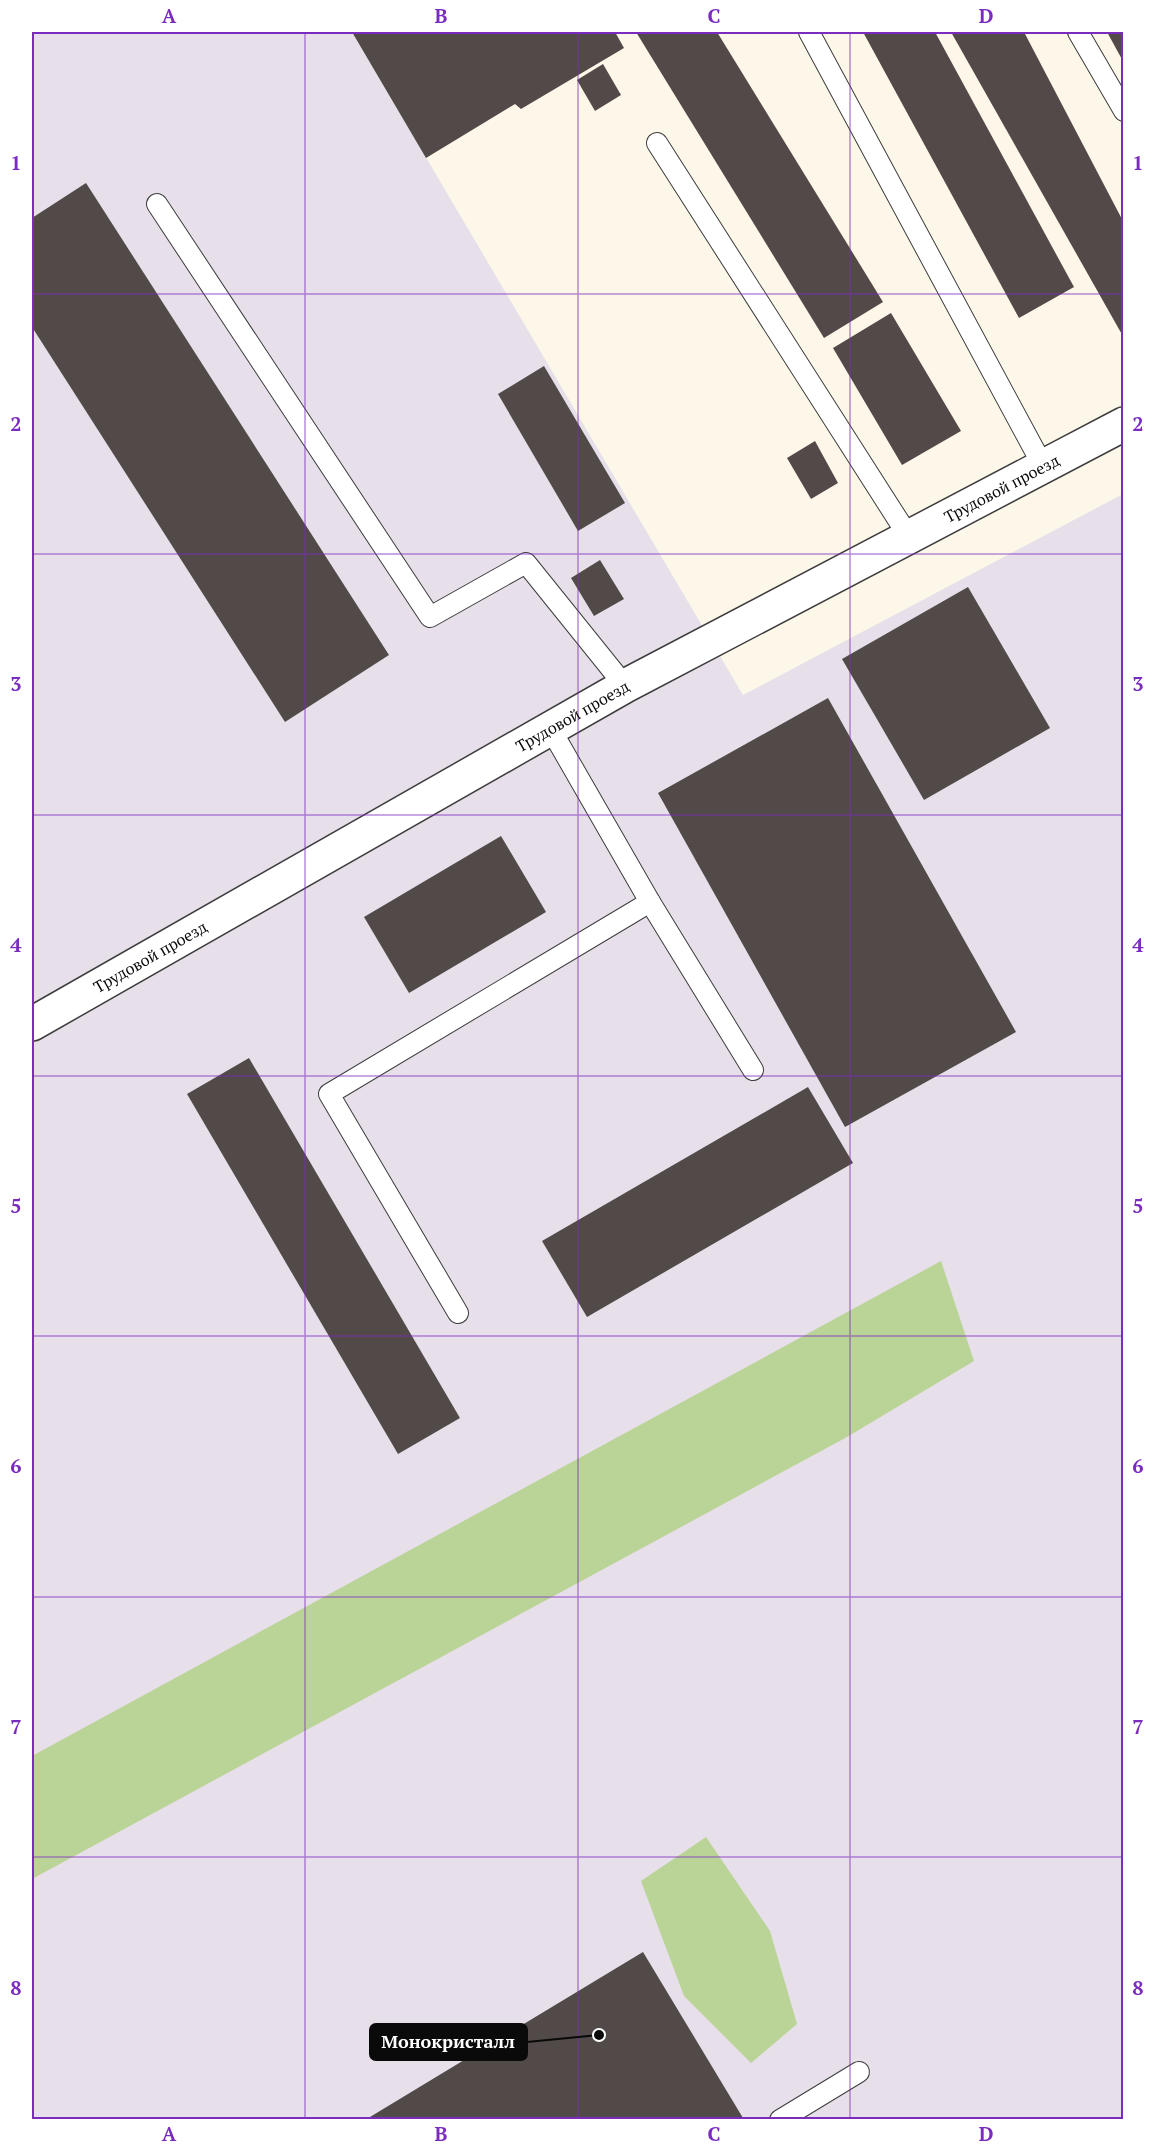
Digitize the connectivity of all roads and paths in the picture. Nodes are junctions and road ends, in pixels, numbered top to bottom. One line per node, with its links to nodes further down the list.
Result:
1 (809, 32): 7 (lane)
2 (1078, 32): 3 (lane)
3 (1124, 111)
4 (657, 143): 8 (lane)
5 (157, 204): 9 (lane)
6 (1124, 424): 7 (street, Трудовой проезд)
7 (1043, 466): 8 (street, Трудовой проезд)
8 (909, 537): 9 (street, Трудовой проезд)
9 (625, 686): 10 (street, Трудовой проезд)
10 (550, 728): 11 (lane); 12 (street, Трудовой проезд)
11 (650, 902): 13 (lane); 14 (lane)
12 (32, 1024)
13 (753, 1070)
14 (458, 1313)
15 (859, 2072): 16 (lane)
16 (780, 2120)

